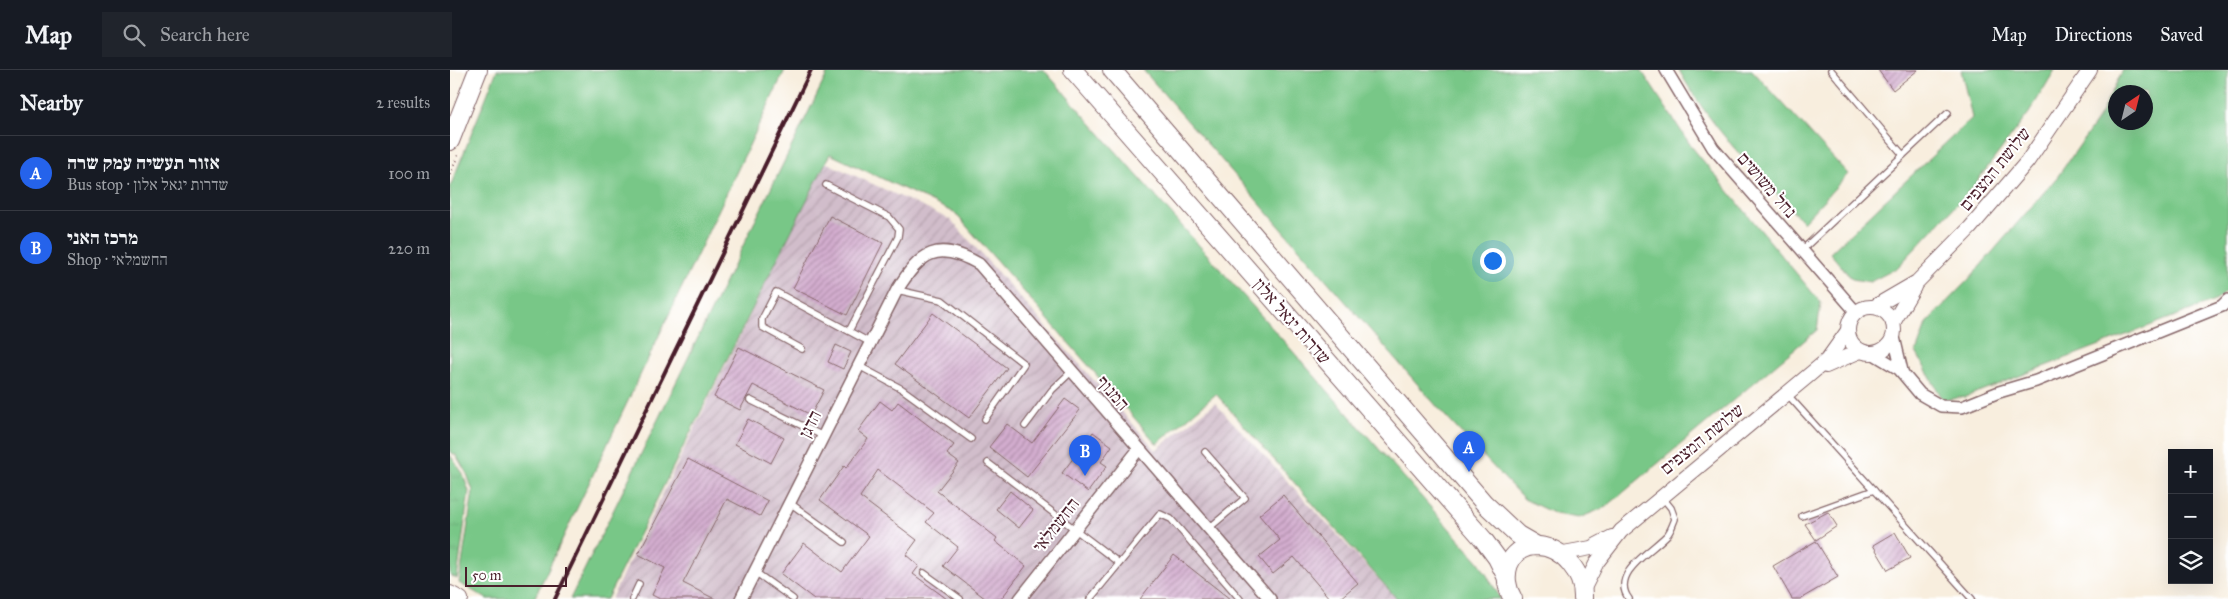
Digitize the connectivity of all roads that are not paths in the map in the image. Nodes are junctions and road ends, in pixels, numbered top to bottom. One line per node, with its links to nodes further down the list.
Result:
1 (478, 70): 8 (main road)
2 (1073, 70): 50 (main road, שדרות יגאל אלון)
3 (1112, 70): 45 (main road, שדרות יגאל אלון)
4 (1666, 70): 11 (street, נחל משושים)
5 (1831, 70): 9 (lane)
6 (2090, 70): 13 (street, שלושת המצפים)
7 (1948, 113): 9 (lane)
8 (450, 142)
9 (1902, 155): 11 (lane)
10 (826, 185): 19 (lane)
11 (1802, 250): 17 (street, נחל משושים)
12 (913, 266): 14 (street, הדגן); 25 (street, המנוף)
13 (1917, 282): 16 (street, שלושת המצפים); 18 (street, שלושת המצפים)
14 (897, 290): 21 (street, הדגן); 30 (lane)
15 (2228, 300): 26 (street)
16 (1874, 307): 17 (street); 18 (street)
17 (1856, 312): 20 (street)
18 (1894, 330): 23 (street); 26 (street)
19 (849, 331): 21 (lane); 22 (lane)
20 (1848, 332): 23 (street); 27 (street, שלושת המצפים)
21 (871, 343): 24 (street, הדגן)
22 (802, 348)
23 (1867, 352): 26 (street); 27 (street, שלושת המצפים)
24 (859, 366): 32 (street, הדגן); 33 (lane)
25 (1072, 371): 31 (lane); 34 (street, המנוף)
26 (1904, 375)
27 (1808, 376): 28 (street, שלושת המצפים)
28 (1787, 394): 37 (lane); 38 (street, שלושת המצפים)
29 (750, 400): 32 (lane)
30 (985, 419)
31 (1024, 426)
32 (824, 436): 39 (street, הדגן)
33 (972, 439)
34 (1139, 449): 41 (street, המנוף); 42 (street, החשמלאי)
35 (1205, 452): 41 (lane)
36 (988, 463): 42 (lane)
37 (1874, 490): 40 (lane); 65 (lane)
38 (1662, 497): 43 (street, שלושת המצפים); 64 (lane)
39 (790, 503): 44 (lane); 48 (street, הדגן)
40 (1802, 516)
41 (1208, 528): 62 (street, המנוף)
42 (1076, 529): 47 (lane); 59 (street, החשמלאי)
43 (1621, 532): 46 (street, שלושת המצפים); 53 (street, שלושת המצפים)
44 (844, 542)
45 (1537, 546): 46 (main road, שדרות יגאל אלון); 50 (main road)
46 (1558, 554): 53 (main road)
47 (1118, 563): 60 (lane); 61 (lane)
48 (755, 572): 56 (street, הדגן); 57 (lane)
49 (924, 573): 58 (lane)
50 (1506, 576): 63 (main road, שדרות יגאל אלון)
51 (639, 584): 55 (lane)
52 (450, 593): 54 (street)
53 (1583, 593)
54 (461, 599)
55 (632, 599)
56 (741, 599)
57 (793, 599)
58 (960, 599)
59 (1020, 599)
60 (1090, 599)
61 (1240, 599)
62 (1270, 599)
63 (1514, 599)
64 (1629, 599)
65 (1972, 599)

